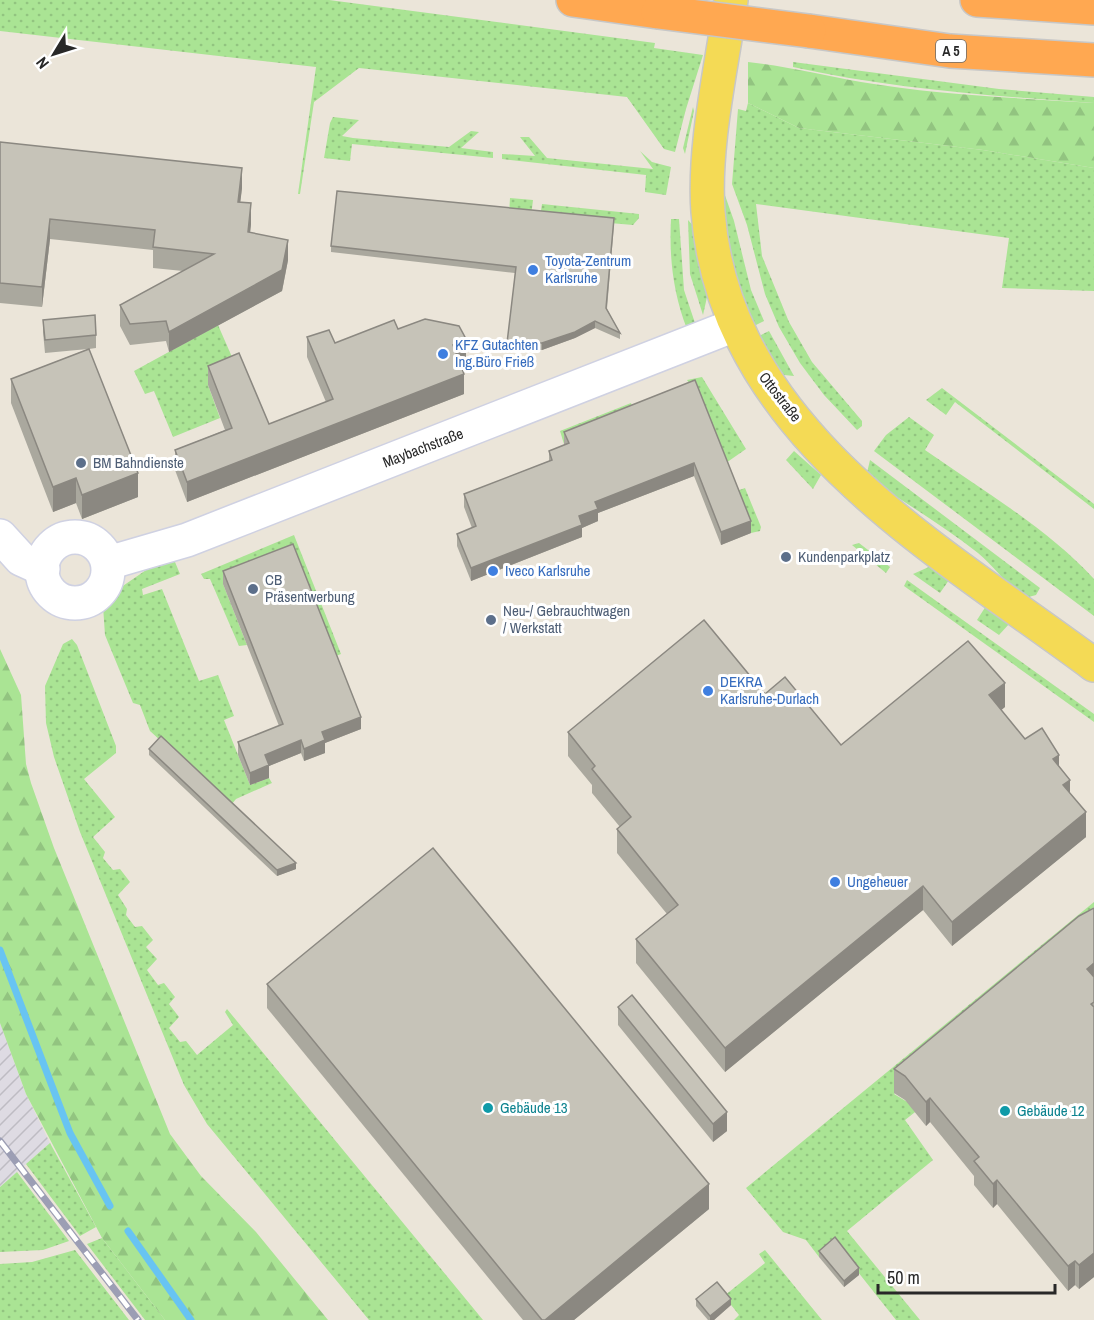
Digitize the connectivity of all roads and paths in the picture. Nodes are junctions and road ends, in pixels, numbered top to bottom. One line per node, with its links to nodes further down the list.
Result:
1 (573, 0): 5 (highway, A 5, bridge)
2 (731, 0): 6 (main road, Ottostraße)
3 (977, 0): 4 (highway)
4 (1094, 8)
5 (1094, 60)
6 (735, 325): 8 (street, Maybachstraße); 11 (main road, Ottostraße)
7 (0, 536): 9 (street)
8 (108, 563): 9 (street); 9 (street)
9 (43, 570): 10 (street)
10 (0, 573)
11 (1094, 665)

